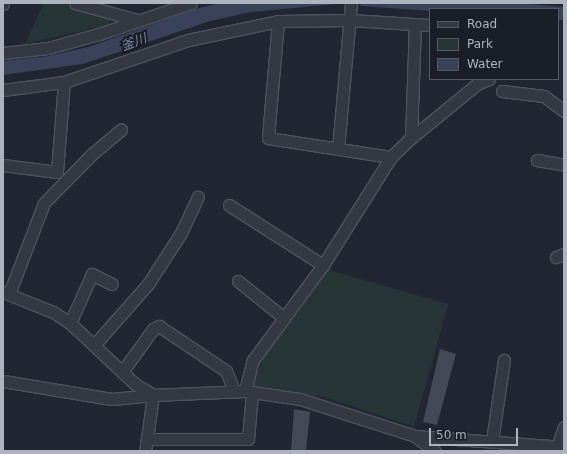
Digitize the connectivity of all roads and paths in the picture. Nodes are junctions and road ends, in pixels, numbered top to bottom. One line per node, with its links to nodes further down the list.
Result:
1 (75, 3): 5 (street)
2 (191, 3): 5 (street)
3 (351, 3): 4 (street)
4 (350, 18): 6 (street); 7 (street); 17 (street)
5 (136, 20): 9 (street)
6 (278, 21): 11 (street); 17 (street)
7 (415, 24): 8 (street); 16 (street)
8 (429, 25)
9 (3, 53)
10 (487, 80): 16 (street)
11 (64, 82): 12 (street); 20 (street)
12 (3, 90)
13 (502, 91): 14 (street)
14 (564, 111)
15 (121, 130): 27 (street)
16 (411, 138): 18 (street)
17 (338, 149): 18 (street)
18 (391, 157): 24 (street)
19 (537, 160): 21 (street)
20 (3, 165)
21 (564, 166)
22 (198, 197): 30 (street)
23 (229, 205): 24 (street)
24 (324, 265): 28 (street)
25 (238, 281): 28 (street)
26 (112, 284): 29 (street)
27 (6, 293): 29 (street)
28 (284, 318): 34 (street)
29 (70, 323): 30 (street)
30 (94, 345): 32 (street)
31 (504, 360): 39 (street)
32 (122, 372): 34 (street); 35 (street)
33 (3, 381): 35 (street)
34 (243, 391): 35 (street); 37 (street); 38 (street)
35 (154, 395): 38 (street)
36 (564, 427): 40 (street)
37 (416, 436): 39 (street); 42 (street)
38 (147, 439): 41 (street)
39 (492, 441): 40 (street)
40 (560, 448)
41 (145, 451)
42 (435, 451)

